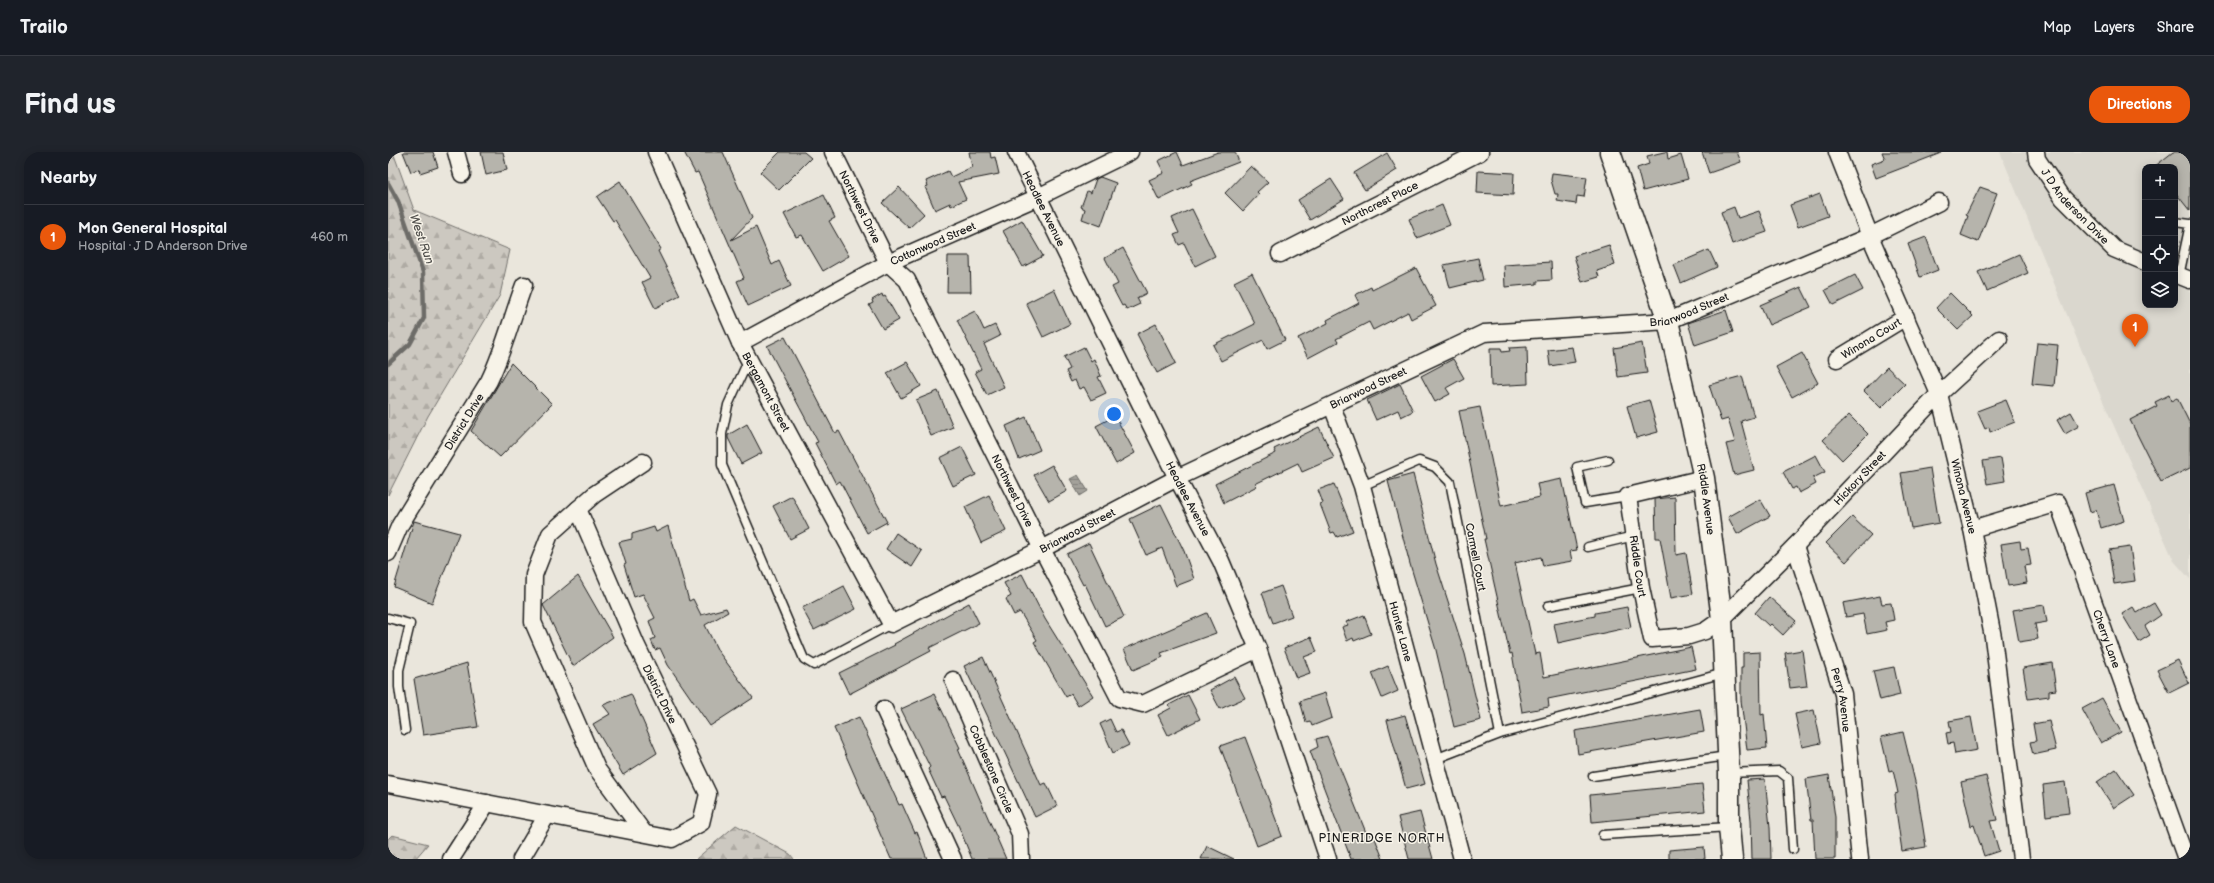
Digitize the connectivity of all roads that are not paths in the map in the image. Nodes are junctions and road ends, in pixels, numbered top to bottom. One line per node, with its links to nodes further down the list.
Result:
1 (456, 152): 10 (street)
2 (656, 152): 24 (street, Bergamont Street)
3 (833, 152): 18 (street, Northwest Drive)
4 (1016, 152): 11 (street, Headlee Avenue)
5 (1130, 152): 11 (street, Cottonwood Street)
6 (1480, 152): 16 (street, Northcrest Place)
7 (1610, 152): 22 (street, Riddle Avenue)
8 (1837, 152): 15 (street, Winona Avenue)
9 (2036, 152): 17 (street, J D Anderson Drive)
10 (462, 174)
11 (1038, 197): 18 (street, Cottonwood Street); 31 (street, Headlee Avenue)
12 (1939, 202): 15 (street, Briarwood Street)
13 (2178, 222): 14 (lane)
14 (2190, 224): 19 (lane)
15 (1870, 236): 21 (street, Winona Avenue); 22 (street, Briarwood Street)
16 (1280, 254)
17 (2142, 261)
18 (888, 263): 24 (street, Cottonwood Street); 40 (street, Northwest Drive)
19 (2181, 276)
20 (524, 285): 41 (street, District Drive)
21 (1906, 317): 26 (street, Winona Court); 27 (street, Winona Avenue)
22 (1668, 321): 28 (street, Briarwood Street); 32 (street, Riddle Avenue)
23 (1999, 339): 27 (street, Hickory Street)
24 (740, 343): 25 (street, Bergamont Street)
25 (749, 359): 46 (street, Bergamont Street); 46 (lane)
26 (1837, 359)
27 (1939, 394): 36 (street, Winona Avenue); 38 (street, Hickory Street)
28 (1332, 406): 31 (street, Briarwood Street); 33 (street, Hunter Lane)
29 (1608, 460): 34 (lane)
30 (643, 462): 35 (street)
31 (1177, 478): 40 (street, Briarwood Street); 47 (street, Headlee Avenue)
32 (1704, 478): 34 (street); 45 (street, Riddle Avenue)
33 (1362, 486): 52 (lane, Carmell Court); 53 (street, Hunter Lane)
34 (1628, 496): 37 (street, Riddle Court)
35 (578, 509): 60 (street); 60 (street, District Drive)
36 (1972, 529): 71 (street, Winona Avenue); 72 (street, Cherry Lane)
37 (1634, 536): 39 (lane); 42 (street, Riddle Court)
38 (1795, 546): 45 (street, Hickory Street); 70 (street, Perry Avenue)
39 (1588, 547)
40 (1042, 549): 46 (street, Briarwood Street); 47 (street, Northwest Drive)
41 (388, 553)
42 (1641, 588): 43 (lane); 45 (street, Riddle Court)
43 (1548, 606)
44 (388, 618): 51 (lane)
45 (1722, 619): 48 (street, Riddle Avenue)
46 (891, 624)
47 (1258, 649): 67 (street, Headlee Avenue)
48 (1724, 673): 52 (lane); 54 (street, Riddle Avenue)
49 (953, 680): 66 (street, Cobblestone Circle)
50 (884, 709): 65 (street)
51 (405, 730)
52 (1500, 734): 53 (lane)
53 (1435, 759): 68 (street, Hunter Lane)
54 (1728, 765): 55 (lane); 59 (street, Riddle Avenue); 62 (lane)
55 (1593, 776)
56 (388, 784): 57 (street, District Drive)
57 (487, 803): 58 (street, District Drive); 63 (street)
58 (547, 815): 60 (street, District Drive); 64 (street)
59 (1729, 827): 61 (lane); 69 (street, Riddle Avenue)
60 (644, 834)
61 (1603, 835)
62 (1793, 849)
63 (451, 859)
64 (521, 859)
65 (953, 859)
66 (1021, 859)
67 (1328, 859)
68 (1462, 859)
69 (1732, 859)
70 (1860, 859)
71 (2021, 859)
72 (2186, 859)

